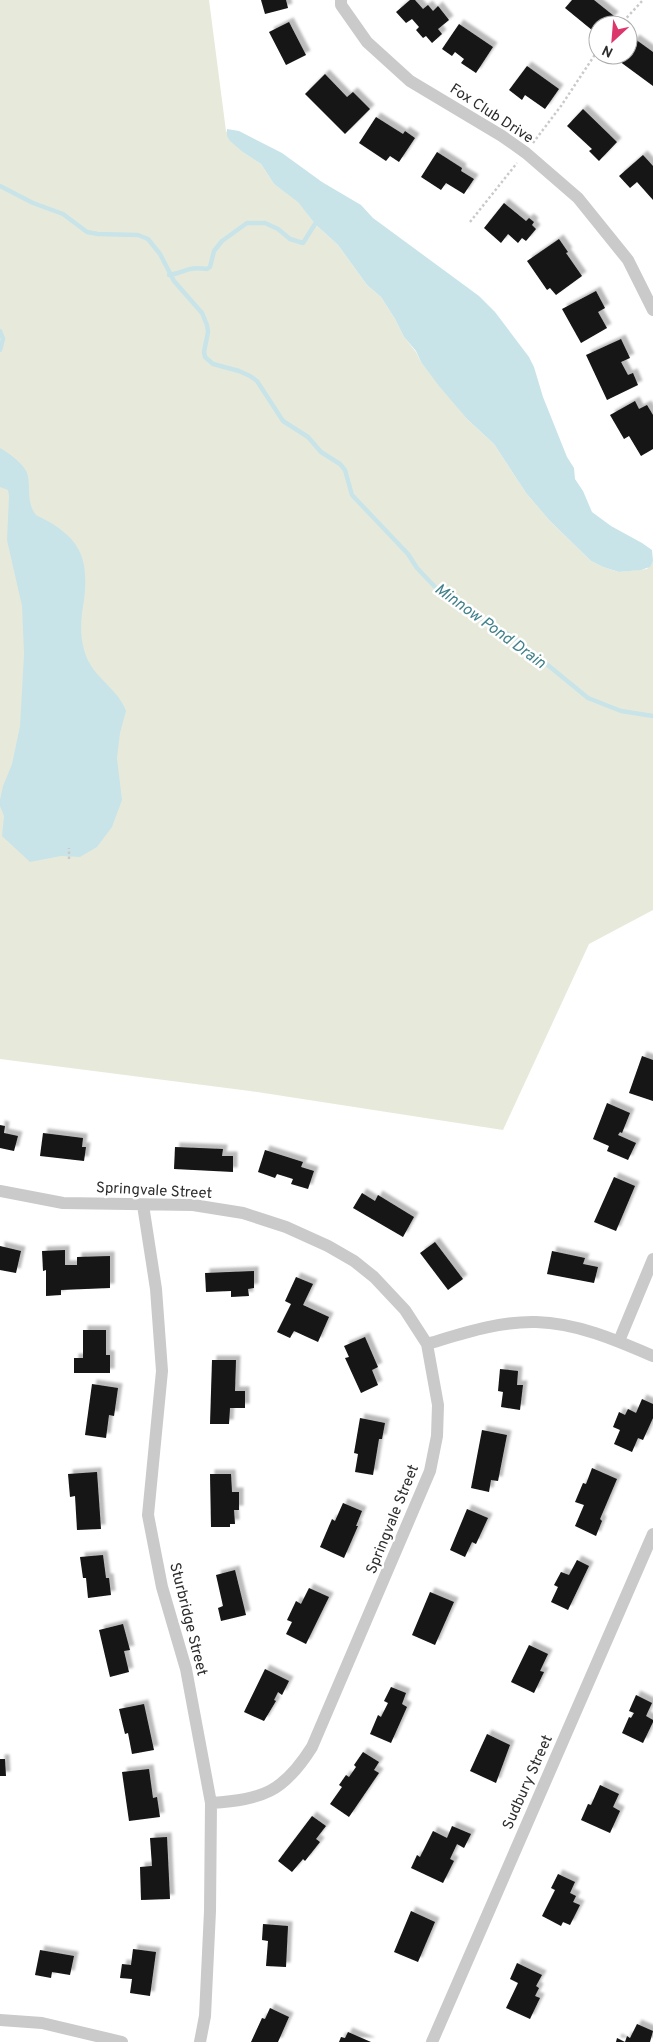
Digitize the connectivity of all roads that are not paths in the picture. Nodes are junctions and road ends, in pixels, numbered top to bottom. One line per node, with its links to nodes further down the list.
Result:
1 (340, 0): 2 (street, Fox Club Drive)
2 (653, 310)
3 (0, 1191): 4 (street, Springvale Street)
4 (142, 1205): 7 (street, Springvale Street); 10 (street, Sturbridge Street)
5 (653, 1259): 6 (street)
6 (618, 1341): 7 (street); 8 (street)
7 (427, 1344): 10 (street, Springvale Street)
8 (653, 1356)
9 (653, 1534): 14 (street, Sudbury Street)
10 (211, 1803): 13 (street, Sturbridge Street)
11 (0, 2020): 12 (street)
12 (122, 2042)
13 (200, 2042)
14 (432, 2042)

